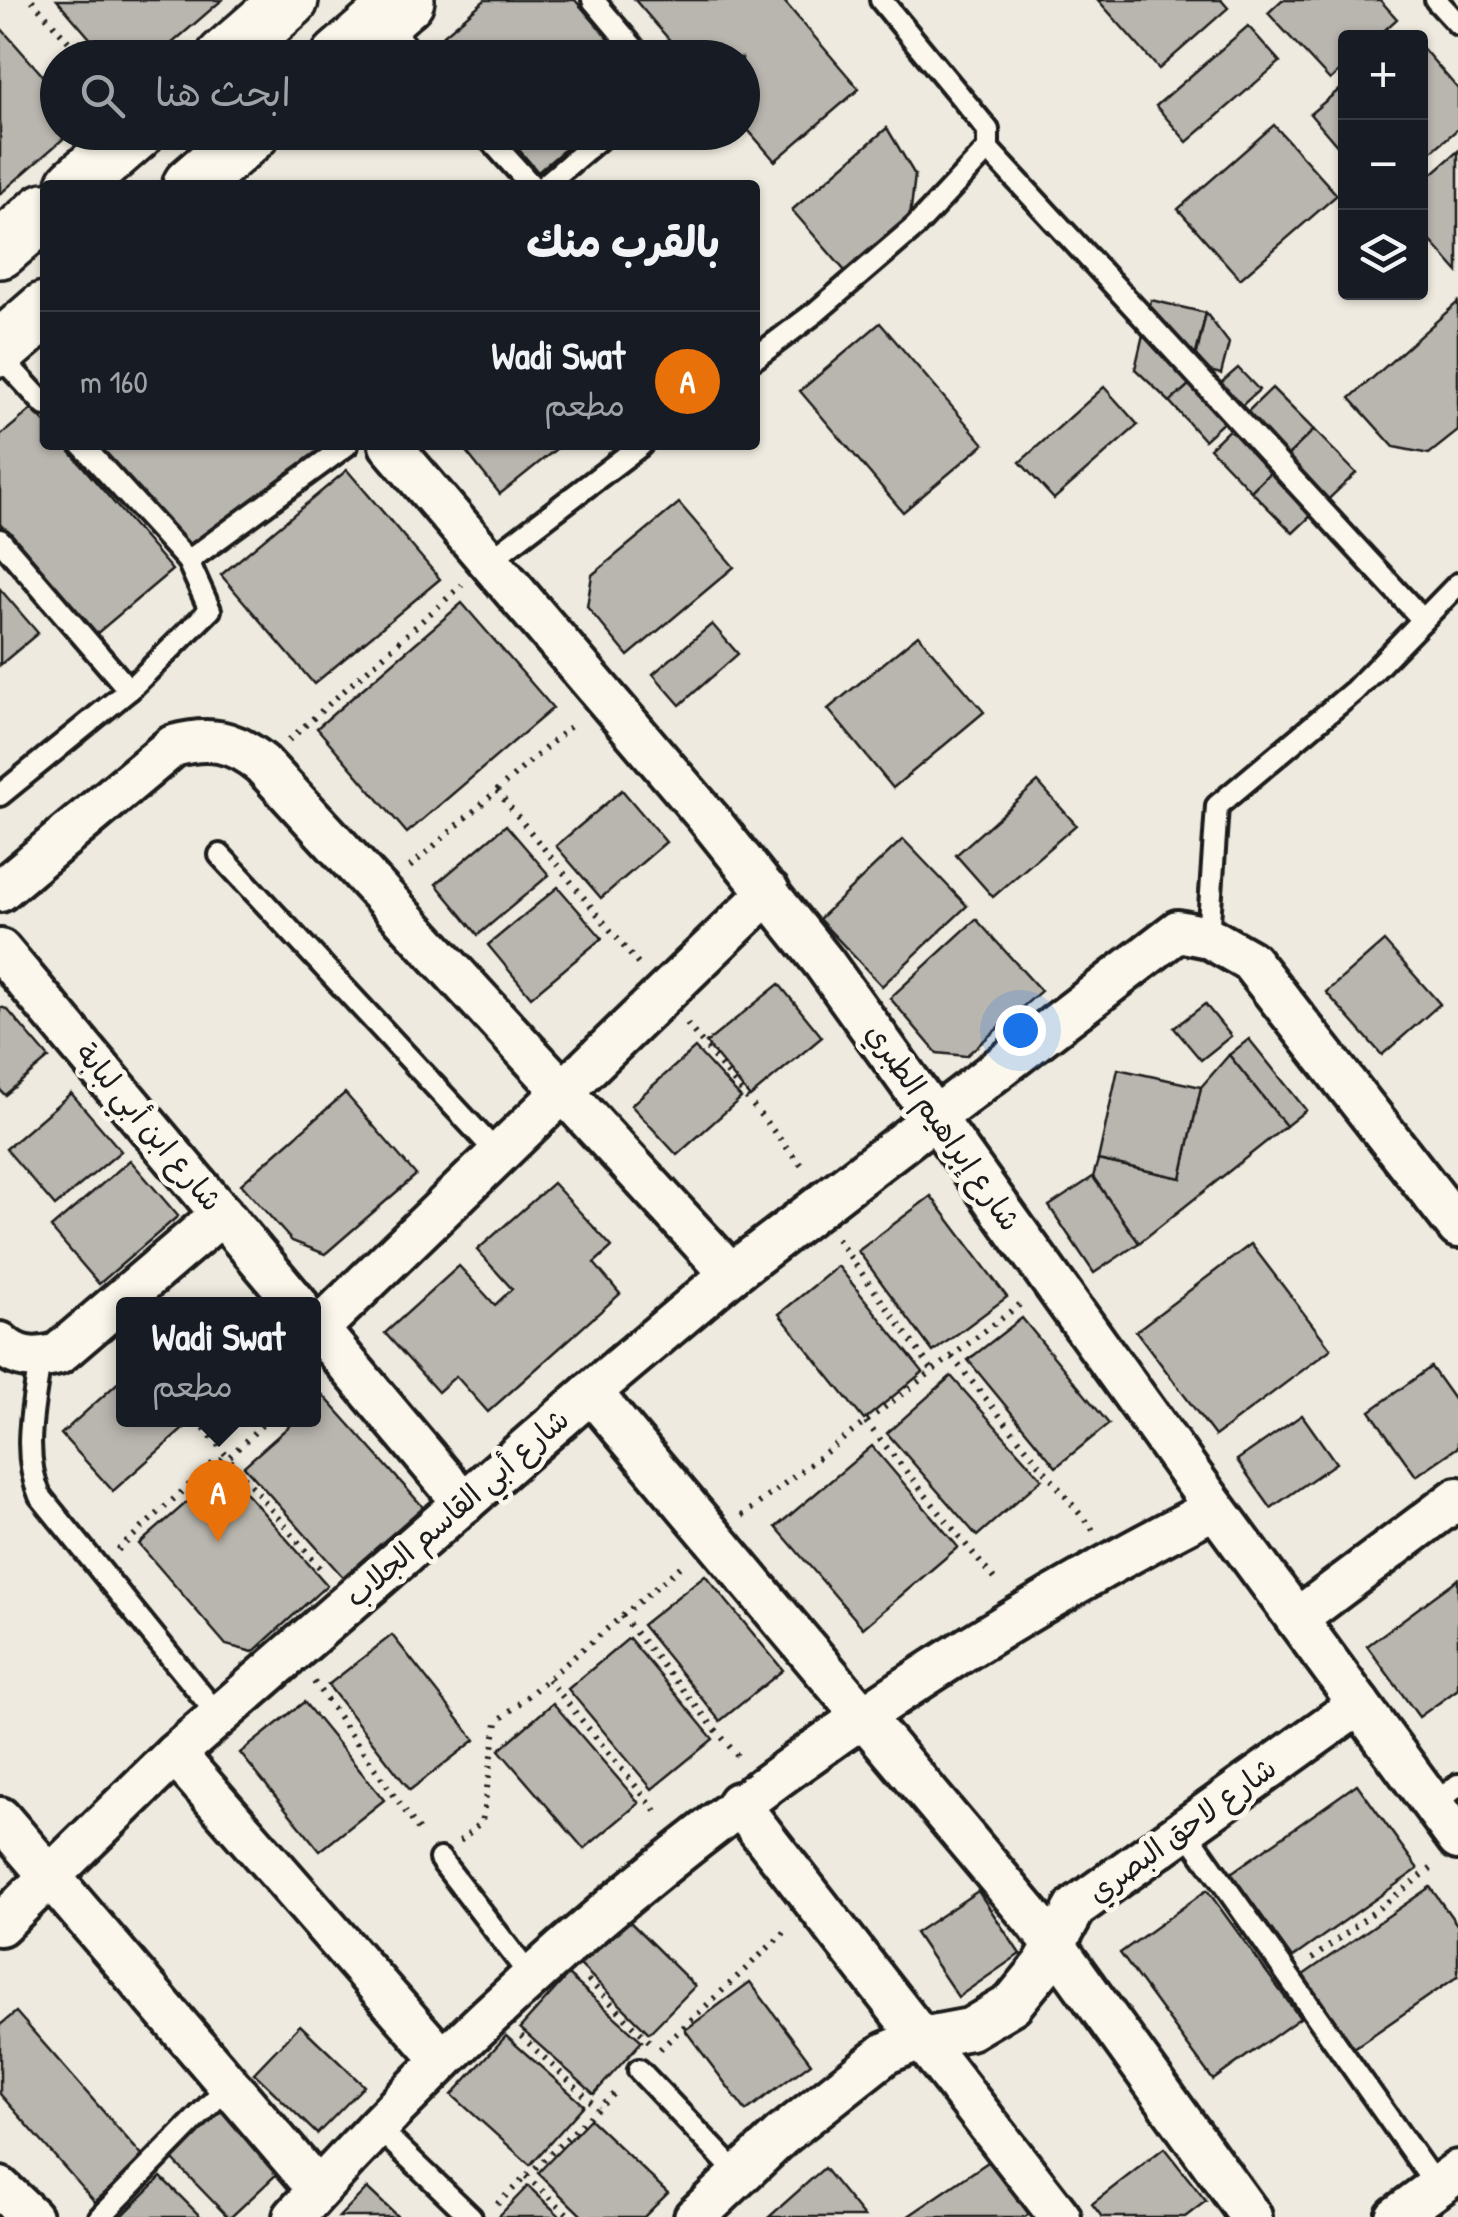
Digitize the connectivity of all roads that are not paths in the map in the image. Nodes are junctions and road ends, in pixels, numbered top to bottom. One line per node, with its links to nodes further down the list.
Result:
1 (290, 0): 7 (main road)
2 (593, 0): 9 (lane)
3 (880, 0): 10 (lane)
4 (1436, 0): 5 (lane)
5 (1458, 24)
6 (402, 26): 8 (main road)
7 (244, 40)
8 (374, 40)
9 (627, 40)
10 (988, 149): 25 (lane); 35 (lane)
11 (116, 150): 16 (main road)
12 (231, 150): 17 (main road)
13 (248, 150): 18 (street)
14 (499, 150): 19 (lane)
15 (586, 150): 20 (lane)
16 (82, 180)
17 (196, 180)
18 (241, 180)
19 (526, 180)
20 (551, 180)
21 (40, 215): 22 (main road)
22 (0, 250)
23 (40, 315): 24 (main road)
24 (0, 352): 26 (lane)
25 (760, 354)
26 (40, 399)
27 (87, 450): 32 (lane)
28 (340, 450): 32 (lane)
29 (394, 450): 33 (street, شارع إبراهيم الطبري)
30 (634, 450): 33 (lane)
31 (0, 540): 36 (lane)
32 (188, 561): 36 (lane)
33 (489, 561): 40 (street, شارع إبراهيم الطبري)
34 (1458, 584): 35 (lane)
35 (1423, 620): 41 (lane)
36 (130, 690): 37 (lane)
37 (0, 795)
38 (220, 855): 45 (lane)
39 (0, 891): 43 (street)
40 (769, 892): 43 (street); 44 (street, شارع إبراهيم الطبري)
41 (1208, 937): 44 (street, شارع أبي القاسم الجلاب); 47 (street)
42 (0, 950): 46 (street, شارع ابن أبي لبابة)
43 (562, 1092): 45 (street); 48 (street)
44 (936, 1117): 48 (street, شارع أبي القاسم الجلاب); 59 (street, شارع إبراهيم الطبري)
45 (498, 1154): 52 (street)
46 (222, 1214): 49 (street); 50 (street, شارع ابن أبي لبابة)
47 (1458, 1227)
48 (730, 1274): 56 (street, شارع أبي القاسم الجلاب)
49 (126, 1297)
50 (291, 1297)
51 (116, 1306): 55 (street)
52 (321, 1309)
53 (321, 1333): 58 (street, شارع ابن أبي لبابة)
54 (0, 1343): 55 (street)
55 (40, 1359): 62 (lane)
56 (591, 1392): 58 (street, شارع أبي القاسم الجلاب); 63 (street)
57 (1458, 1498): 60 (street)
58 (464, 1503): 62 (street, شارع أبي القاسم الجلاب)
59 (1215, 1508): 60 (street, شارع إبراهيم الطبري); 63 (street)
60 (1297, 1618): 61 (street, شارع إبراهيم الطبري)
61 (1358, 1704): 66 (street, شارع إبراهيم الطبري); 68 (street, شارع لاحق البصري)
62 (218, 1715): 64 (street, شارع أبي القاسم الجلاب)
63 (864, 1717): 65 (street); 73 (street)
64 (174, 1754): 71 (street, شارع أبي القاسم الجلاب); 76 (street)
65 (750, 1795): 74 (street); 75 (street)
66 (1445, 1795): 69 (street, شارع إبراهيم الطبري)
67 (0, 1818): 71 (street)
68 (1184, 1828): 73 (street, شارع لاحق البصري); 81 (lane)
69 (1450, 1849)
70 (440, 1859): 74 (lane)
71 (48, 1875): 72 (street, شارع أبي القاسم الجلاب); 78 (street)
72 (0, 1925)
73 (1054, 1944): 75 (street, شارع لاحق البصري); 89 (street)
74 (545, 1964): 76 (street)
75 (922, 2038): 80 (street, شارع لاحق البصري); 88 (street)
76 (442, 2060): 79 (street)
77 (639, 2070): 80 (lane)
78 (229, 2085): 83 (street); 85 (lane)
79 (377, 2127): 83 (street); 86 (lane)
80 (738, 2174): 87 (street, شارع لاحق البصري)
81 (1447, 2178): 90 (street)
82 (0, 2188): 84 (street)
83 (306, 2203)
84 (32, 2217)
85 (100, 2217)
86 (470, 2217)
87 (695, 2217)
88 (1060, 2217)
89 (1252, 2217)
90 (1396, 2217)

